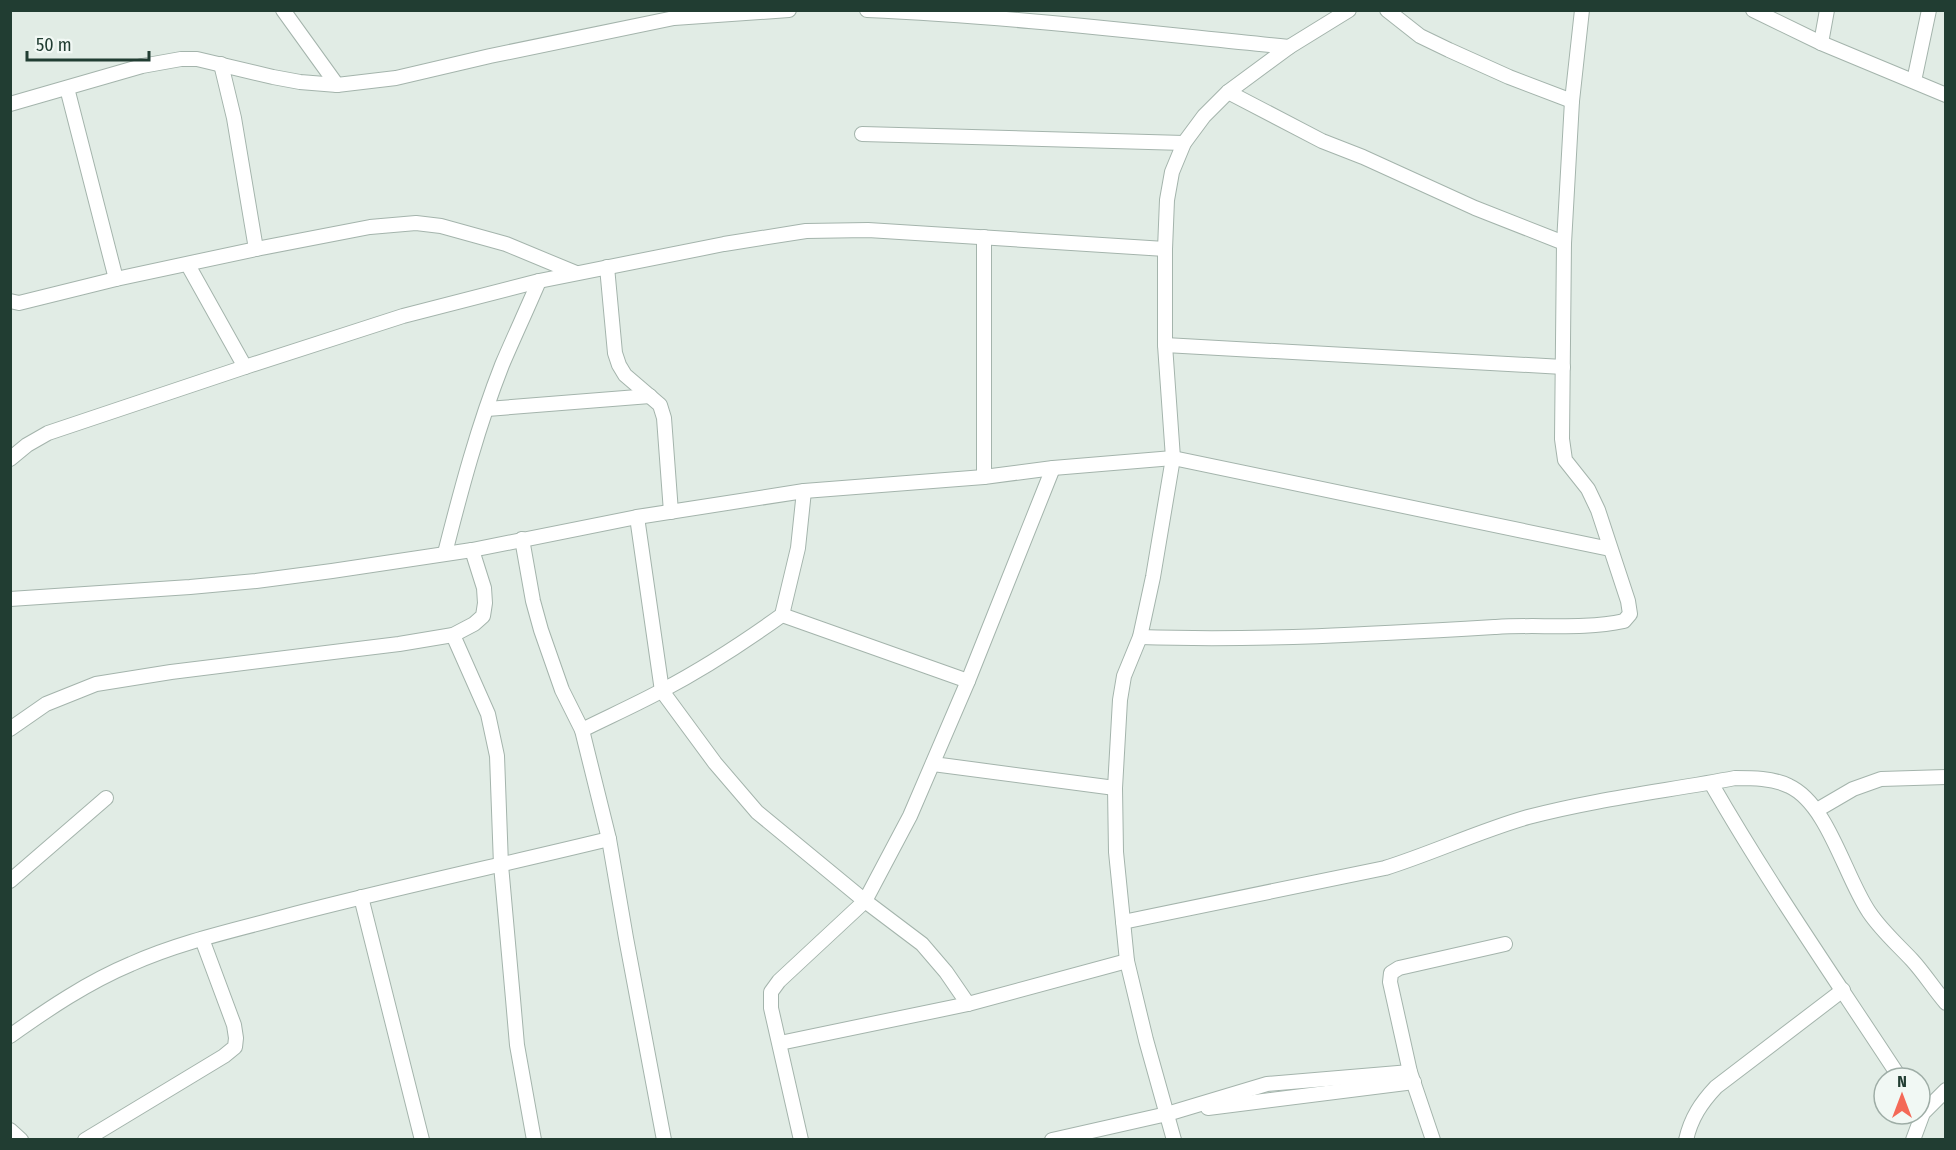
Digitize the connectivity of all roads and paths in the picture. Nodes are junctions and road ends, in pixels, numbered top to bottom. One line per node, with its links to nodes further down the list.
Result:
1 (283, 10): 14 (street)
2 (789, 10): 14 (street)
3 (867, 10): 11 (street)
4 (1349, 10): 11 (street)
5 (1388, 10): 18 (street)
6 (1582, 10): 18 (street)
7 (1753, 10): 10 (street)
8 (1827, 10): 10 (street)
9 (1929, 10): 13 (street)
10 (1821, 43): 13 (street)
11 (1288, 47): 16 (street)
12 (221, 64): 14 (street); 15 (street); 24 (street)
13 (1914, 81): 17 (street)
14 (337, 85)
15 (67, 88): 19 (street); 29 (street)
16 (1228, 92): 21 (street); 23 (street)
17 (1946, 95)
18 (1572, 101): 23 (street)
19 (10, 104)
20 (862, 134): 21 (street)
21 (1184, 143): 25 (street)
22 (984, 237): 25 (street); 27 (street); 40 (street)
23 (1564, 243): 34 (street)
24 (256, 249): 26 (street); 28 (street)
25 (1165, 249): 32 (street)
26 (188, 265): 29 (street); 33 (street)
27 (607, 267): 28 (street); 35 (street)
28 (577, 273): 30 (street)
29 (116, 279): 31 (street)
30 (539, 281): 33 (street); 36 (street)
31 (10, 302)
32 (1165, 345): 34 (street); 37 (street)
33 (245, 367): 38 (street)
34 (1563, 367): 45 (street)
35 (650, 396): 36 (street); 42 (street)
36 (487, 409): 47 (street)
37 (1173, 458): 39 (street); 45 (street); 51 (street)
38 (10, 459)
39 (1053, 468): 40 (street); 52 (street)
40 (984, 477): 41 (street)
41 (804, 490): 42 (street); 49 (street)
42 (671, 512): 43 (street)
43 (637, 517): 44 (street); 53 (street)
44 (522, 539): 46 (street); 55 (street)
45 (1610, 549): 51 (street)
46 (472, 550): 47 (street); 50 (street)
47 (445, 554): 48 (street)
48 (10, 599)
49 (782, 615): 52 (street); 53 (street)
50 (453, 634): 54 (street); 63 (street)
51 (1140, 637): 59 (street)
52 (968, 681): 56 (street)
53 (662, 691): 55 (street); 66 (street)
54 (10, 729)
55 (582, 730): 62 (street)
56 (933, 764): 59 (street); 66 (street)
57 (1946, 777): 61 (street)
58 (1711, 783): 61 (street); 67 (street); 71 (street)
59 (1115, 788): 67 (street)
60 (106, 798): 64 (street)
61 (1817, 810): 72 (street)
62 (609, 839): 63 (street); 86 (street)
63 (501, 865): 65 (street); 85 (street)
64 (10, 881)
65 (360, 897): 68 (street); 84 (street)
66 (865, 901): 73 (street); 75 (street)
67 (1123, 922): 70 (street)
68 (202, 939): 74 (street); 83 (street)
69 (1505, 944): 77 (street)
70 (1126, 961): 73 (street); 80 (street)
71 (1842, 990): 76 (street); 91 (street)
72 (1946, 1003)
73 (968, 1004): 75 (street)
74 (10, 1036)
75 (780, 1043): 87 (street)
76 (1892, 1066)
77 (1412, 1077): 80 (street); 90 (street)
78 (1946, 1090): 79 (street)
79 (1932, 1102)
80 (1167, 1114): 88 (street); 89 (street)
81 (10, 1131): 82 (street)
82 (21, 1140)
83 (85, 1140)
84 (422, 1140)
85 (534, 1140)
86 (664, 1140)
87 (801, 1140)
88 (1052, 1140)
89 (1174, 1140)
90 (1433, 1140)
91 (1686, 1140)

